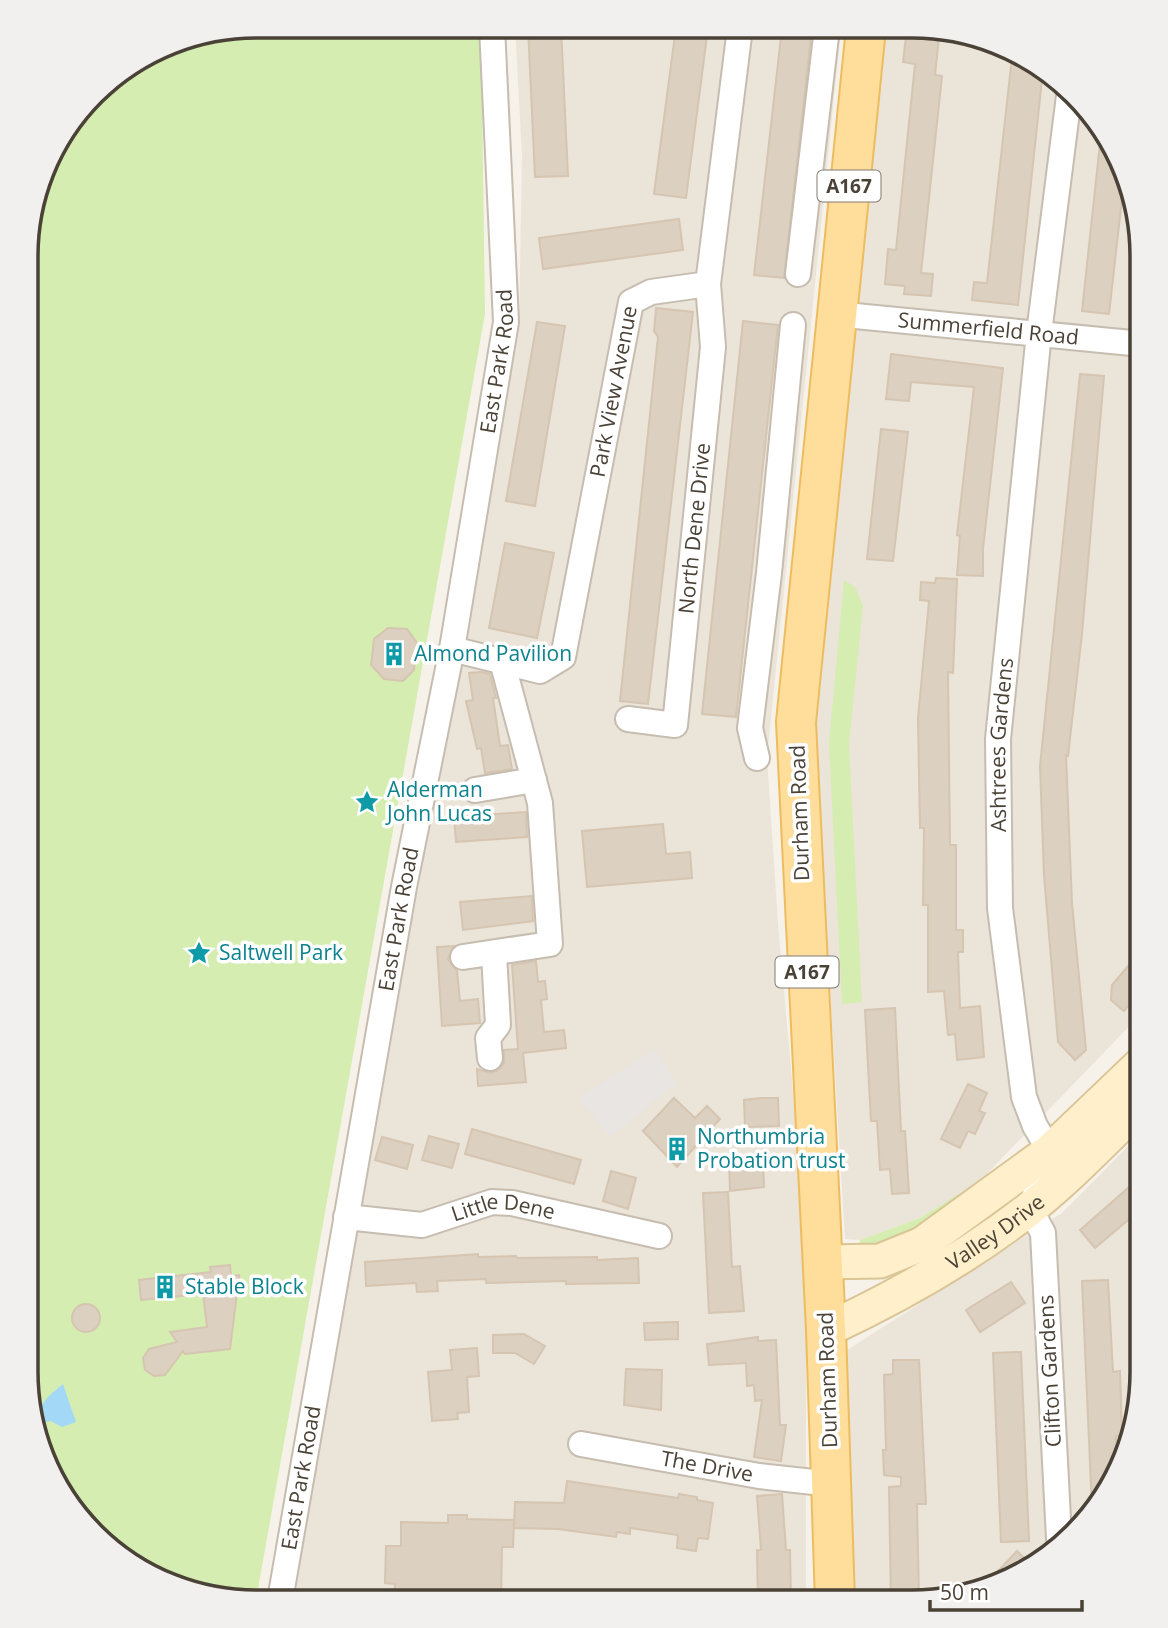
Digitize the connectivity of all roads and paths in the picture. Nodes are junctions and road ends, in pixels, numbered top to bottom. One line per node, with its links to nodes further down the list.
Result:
1 (493, 39): 12 (street, East Park Road)
2 (739, 39): 7 (street)
3 (826, 39): 6 (street)
4 (865, 39): 8 (main road, Durham Road / A167)
5 (1068, 106): 10 (street, Ashtrees Gardens)
6 (798, 274)
7 (708, 284): 13 (street, Park View Avenue); 14 (street, North Dene Drive)
8 (835, 314): 10 (street, Summerfield Road); 27 (main road, Durham Road / A167)
9 (793, 325): 15 (street)
10 (1039, 333): 11 (street, Summerfield Road); 23 (street, Ashtrees Gardens)
11 (1130, 343)
12 (452, 649): 13 (street, Park View Avenue); 25 (street, East Park Road)
13 (502, 661): 16 (street)
14 (628, 719)
15 (757, 758)
16 (534, 780): 17 (street); 18 (street)
17 (475, 790)
18 (494, 954): 19 (street); 20 (street)
19 (463, 957)
20 (490, 1058)
21 (1129, 1074): 23 (street, Valley Drive)
22 (1129, 1116): 24 (street, Valley Drive)
23 (1050, 1152): 24 (street); 27 (street, Valley Drive)
24 (1030, 1209): 28 (street, Valley Drive); 31 (street, Clifton Gardens)
25 (346, 1217): 26 (street, Little Dene); 32 (street, East Park Road)
26 (659, 1236)
27 (823, 1262): 28 (main road, Durham Road / A167)
28 (826, 1329): 30 (main road, Durham Road / A167)
29 (581, 1444): 30 (street, The Drive)
30 (832, 1484): 33 (main road, Durham Road / A167)
31 (1059, 1531)
32 (282, 1590)
33 (835, 1590)

